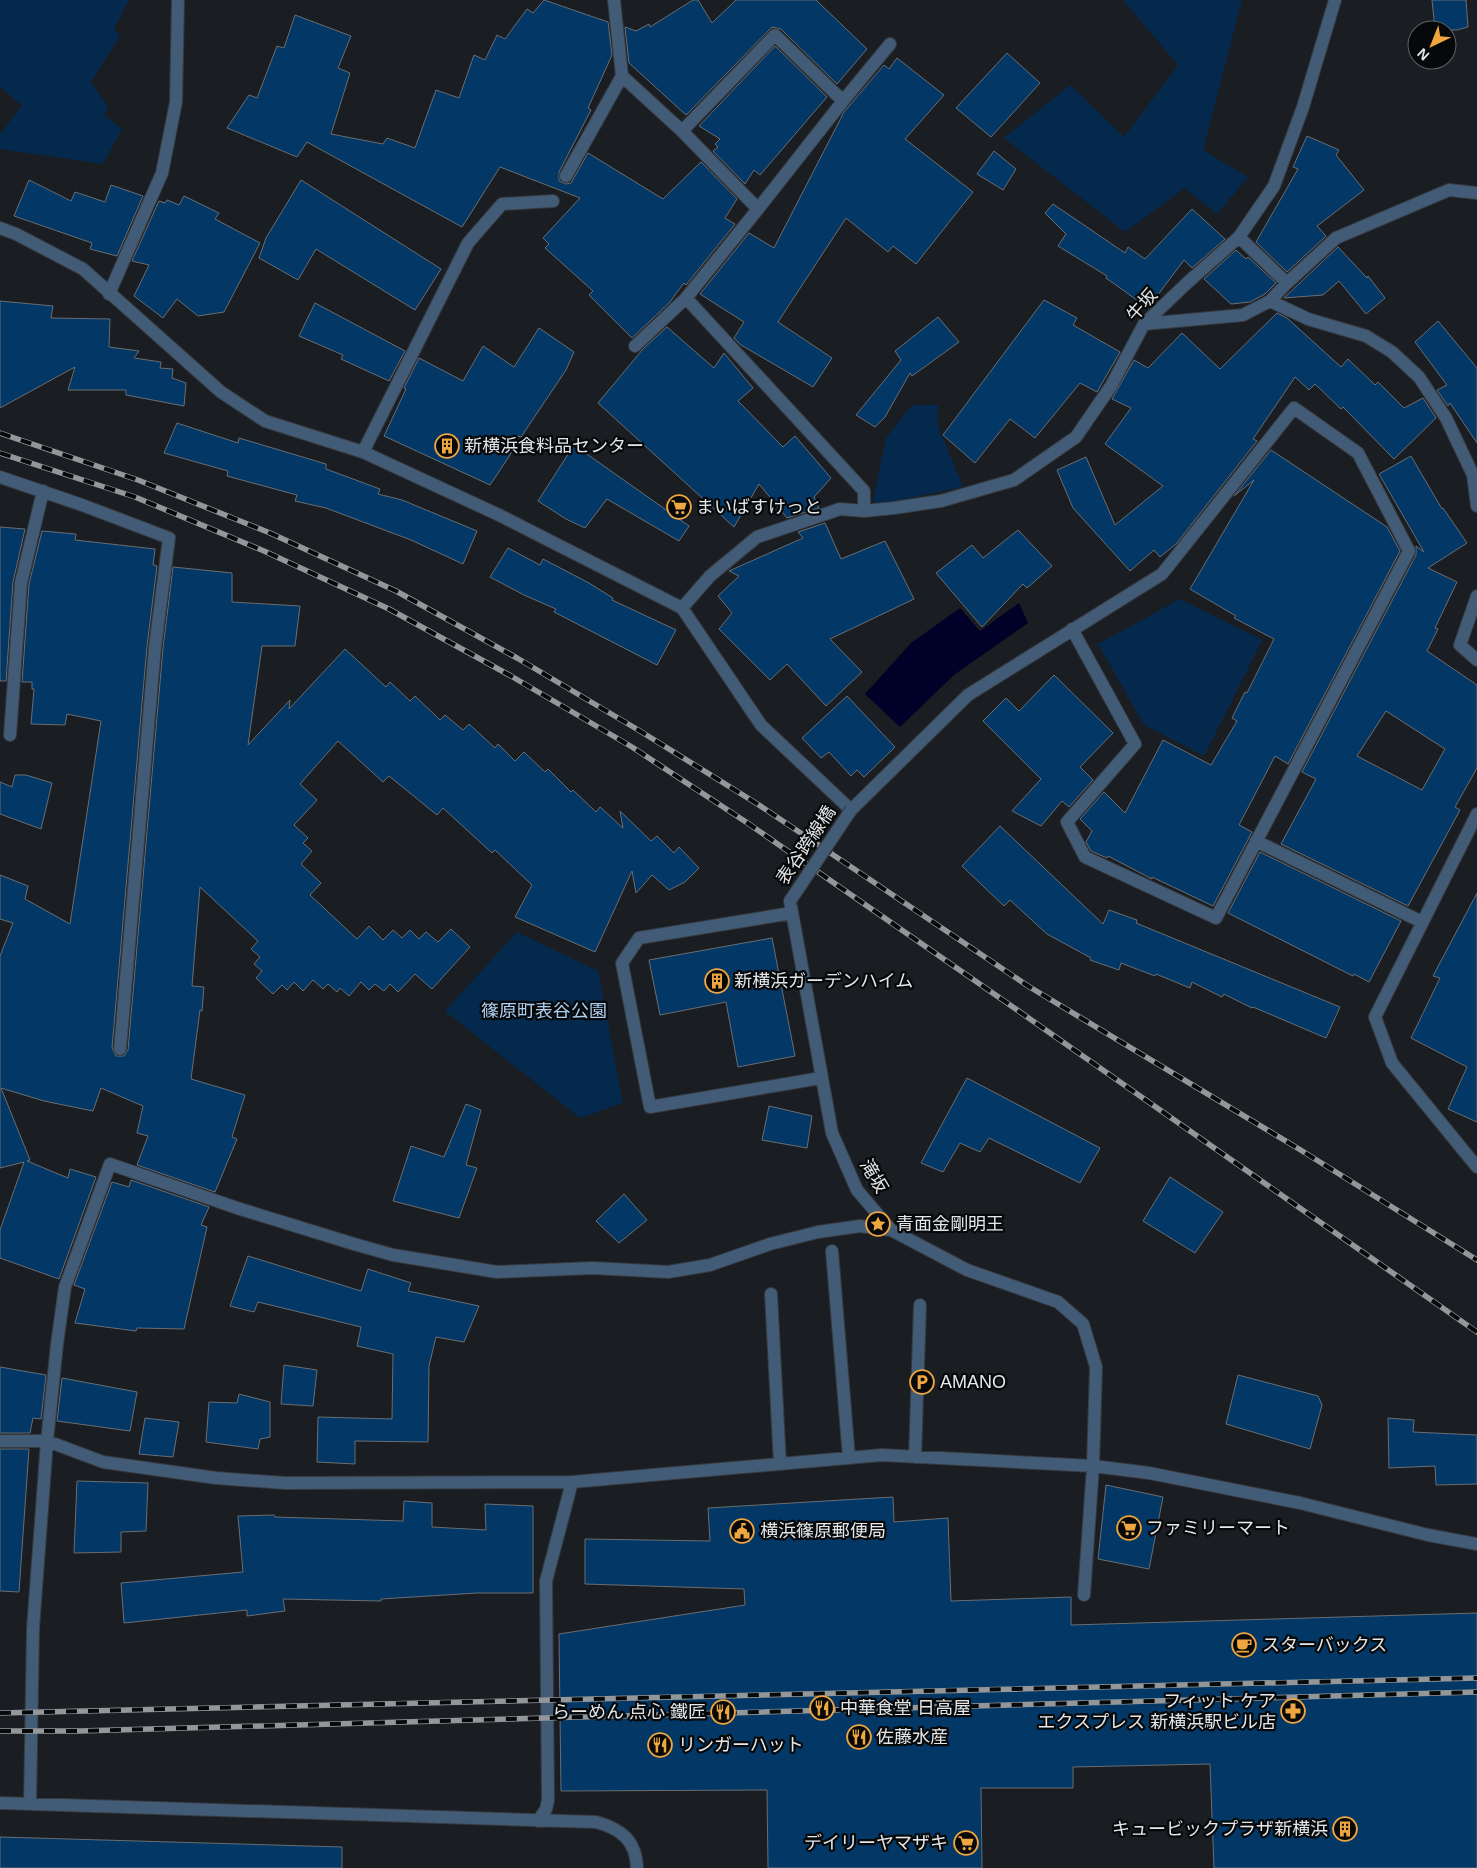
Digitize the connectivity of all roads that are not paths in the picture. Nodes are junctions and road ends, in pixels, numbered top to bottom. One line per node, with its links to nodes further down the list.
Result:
1 (178, 0): 15 (street)
2 (614, 0): 5 (street)
3 (1335, 0): 13 (street, 牛坂)
4 (890, 44): 6 (street)
5 (622, 76): 7 (street); 8 (street)
6 (842, 101): 7 (street); 11 (street)
7 (682, 131): 11 (street)
8 (566, 176)
9 (1477, 193): 14 (street)
10 (553, 201): 20 (street)
11 (758, 209): 16 (street)
12 (0, 228): 15 (street)
13 (1239, 237): 14 (street); 18 (street, 牛坂)
14 (1287, 283): 17 (street)
15 (109, 294): 20 (street)
16 (686, 298): 19 (street); 24 (street)
17 (1270, 301): 18 (street); 23 (street)
18 (1144, 324): 24 (street, 牛坂)
19 (635, 346)
20 (363, 452): 26 (street)
21 (0, 477): 22 (street)
22 (43, 492): 29 (street); 35 (street)
23 (1477, 506)
24 (864, 510): 26 (street, 牛坂)
25 (1477, 596): 28 (street)
26 (682, 608): 30 (street)
27 (1072, 629): 30 (street, 表谷跨線橋); 32 (street); 32 (street, 表谷跨線橋)
28 (1477, 660)
29 (10, 735)
30 (851, 810): 33 (street, 表谷跨線橋, bridge)
31 (1477, 814): 34 (street)
32 (1256, 842): 34 (street)
33 (791, 907): 36 (street, 滝坂); 36 (street)
34 (1422, 922): 37 (street)
35 (120, 1049)
36 (821, 1078): 38 (street, 滝坂)
37 (1477, 1167)
38 (891, 1230): 42 (street); 47 (street, 滝坂)
39 (832, 1251): 45 (street)
40 (771, 1294): 46 (street)
41 (920, 1305): 44 (street)
42 (47, 1441): 43 (street); 48 (street); 52 (street)
43 (0, 1442)
44 (915, 1457): 45 (street); 47 (street)
45 (849, 1458): 46 (street)
46 (780, 1464): 48 (street)
47 (1094, 1466): 49 (street); 50 (street, 滝坂)
48 (572, 1482): 53 (street)
49 (1477, 1544)
50 (1084, 1595)
51 (0, 1803): 52 (street)
52 (30, 1804): 53 (street)
53 (538, 1821): 54 (street)
54 (636, 1868)

